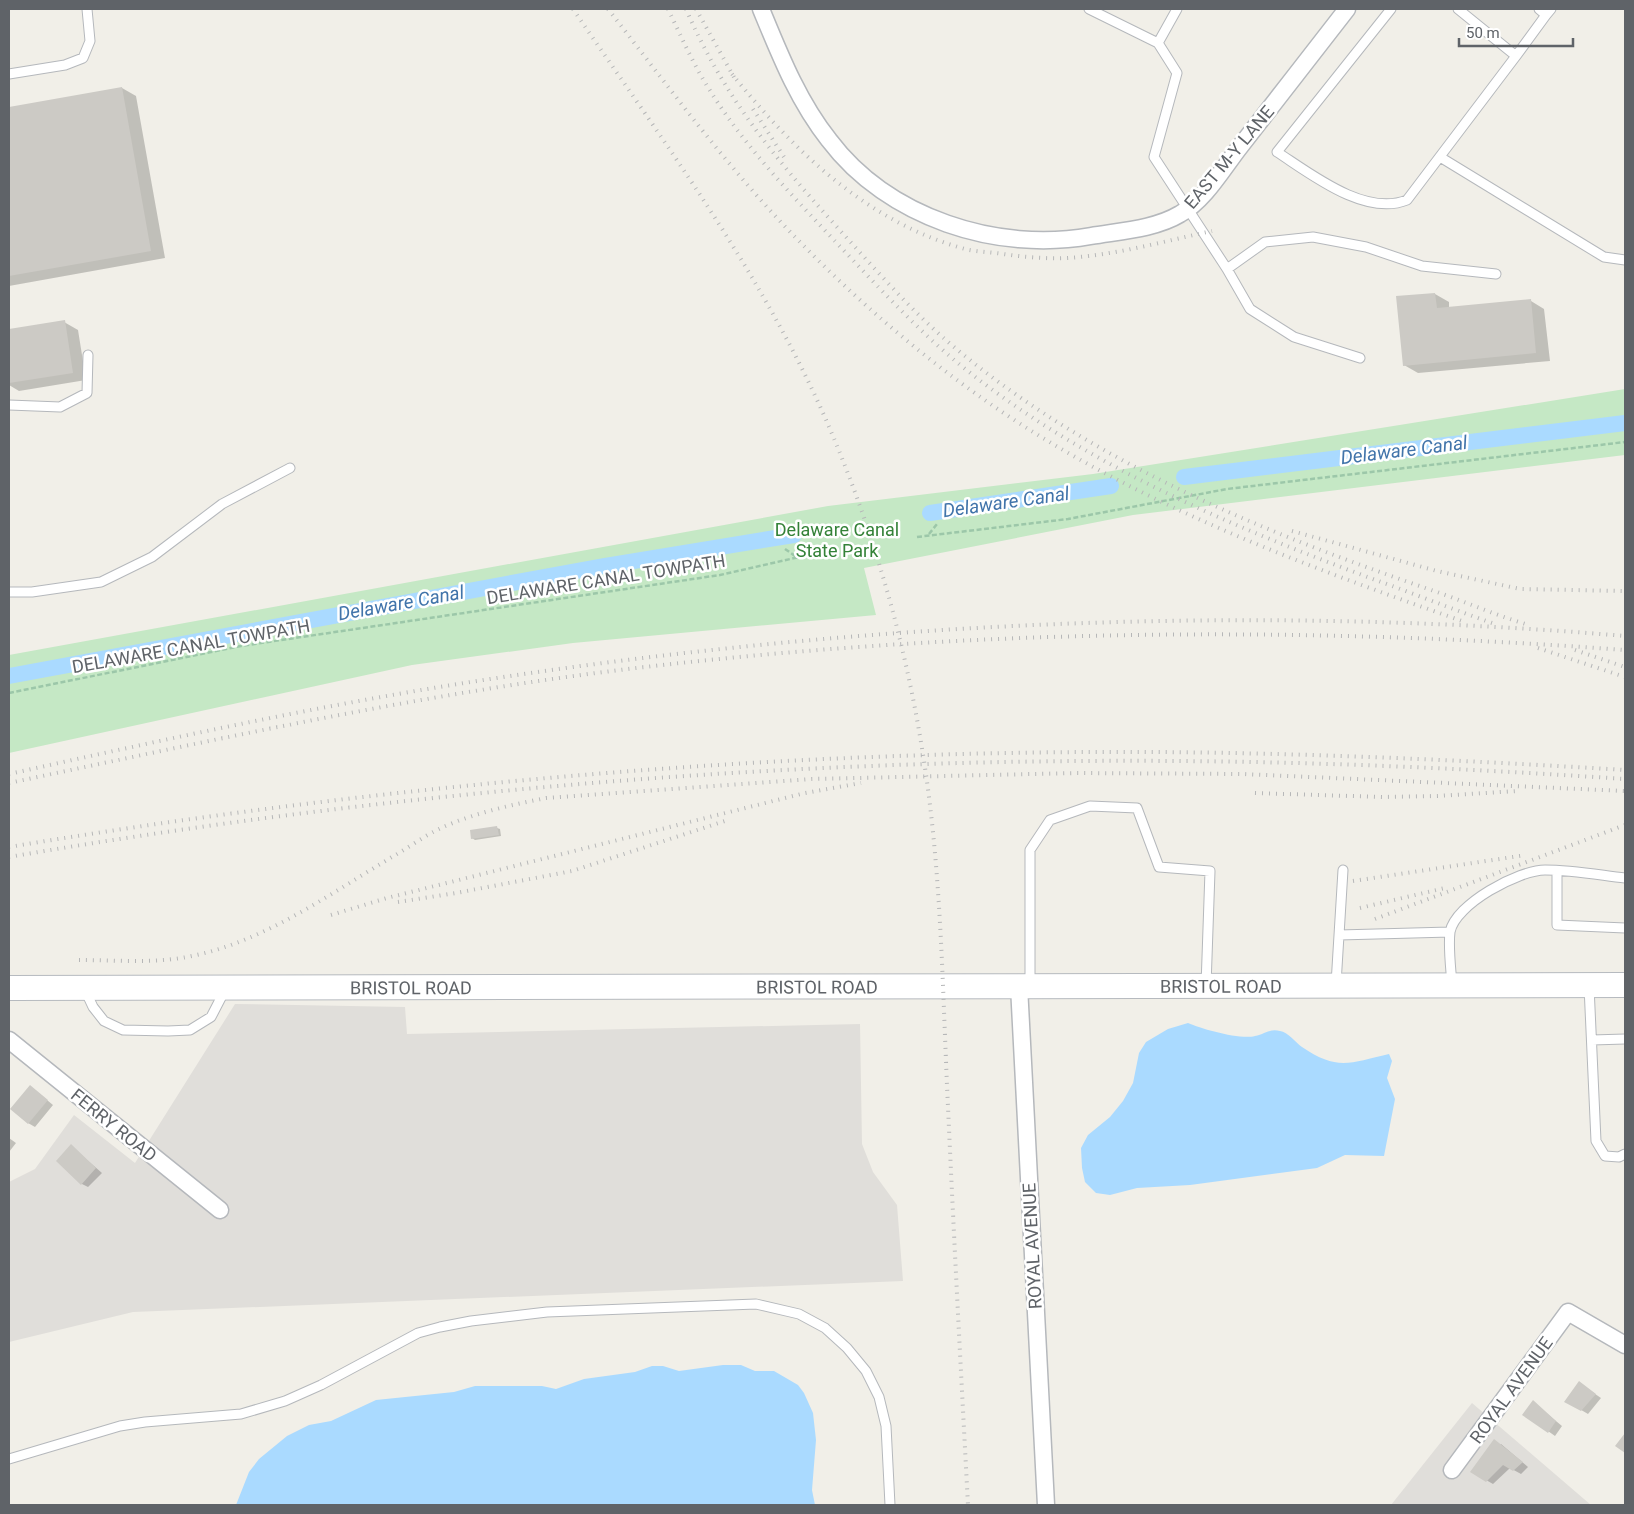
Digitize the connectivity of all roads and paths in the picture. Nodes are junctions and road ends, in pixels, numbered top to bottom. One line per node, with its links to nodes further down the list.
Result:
1 (87, 9): 12 (lane)
2 (761, 9): 14 (street, EAST M-Y LANE)
3 (1089, 9): 10 (lane)
4 (1177, 9): 10 (lane)
5 (1347, 9): 14 (street, EAST M-Y LANE)
6 (1391, 9): 13 (lane)
7 (1458, 9): 11 (lane)
8 (1539, 9): 9 (lane)
9 (1549, 12): 11 (lane)
10 (1158, 44): 14 (lane)
11 (1516, 56): 13 (lane)
12 (9, 74)
13 (1440, 157): 15 (lane)
14 (1189, 208): 16 (lane)
15 (1625, 260)
16 (1227, 269): 17 (lane); 19 (lane)
17 (1496, 274)
18 (88, 355): 20 (lane)
19 (1360, 358)
20 (9, 405)
21 (1625, 442): 24 (path)
22 (290, 468): 29 (lane)
23 (937, 524): 24 (path)
24 (928, 535): 25 (path)
25 (917, 537)
26 (785, 550): 28 (path)
27 (821, 552): 28 (path, DELAWARE CANAL TOWPATH)
28 (798, 558): 30 (path, DELAWARE CANAL TOWPATH)
29 (9, 592)
30 (9, 693)
31 (1343, 870): 36 (lane)
32 (1556, 871): 33 (lane); 34 (lane); 35 (lane)
33 (1625, 878)
34 (1625, 928)
35 (1450, 932): 36 (lane); 41 (lane)
36 (1339, 935): 40 (lane)
37 (1625, 985): 42 (main road, BRISTOL ROAD)
38 (1025, 986): 39 (main road, BRISTOL ROAD); 39 (lane); 45 (main road, BRISTOL ROAD); 55 (street, ROYAL AVENUE)
39 (1206, 986): 40 (main road, BRISTOL ROAD)
40 (1336, 986): 41 (main road, BRISTOL ROAD)
41 (1452, 986): 42 (main road, BRISTOL ROAD)
42 (1589, 986): 48 (lane)
43 (9, 988): 44 (main road, BRISTOL ROAD)
44 (84, 988): 45 (main road, BRISTOL ROAD); 45 (lane)
45 (226, 988)
46 (1625, 1039): 48 (lane)
47 (9, 1040): 50 (street, FERRY ROAD)
48 (1592, 1040): 49 (lane)
49 (1625, 1154)
50 (220, 1210)
51 (1625, 1345): 53 (street, ROYAL AVENUE)
52 (9, 1459): 54 (lane)
53 (1452, 1470)
54 (890, 1505)
55 (1046, 1505)

